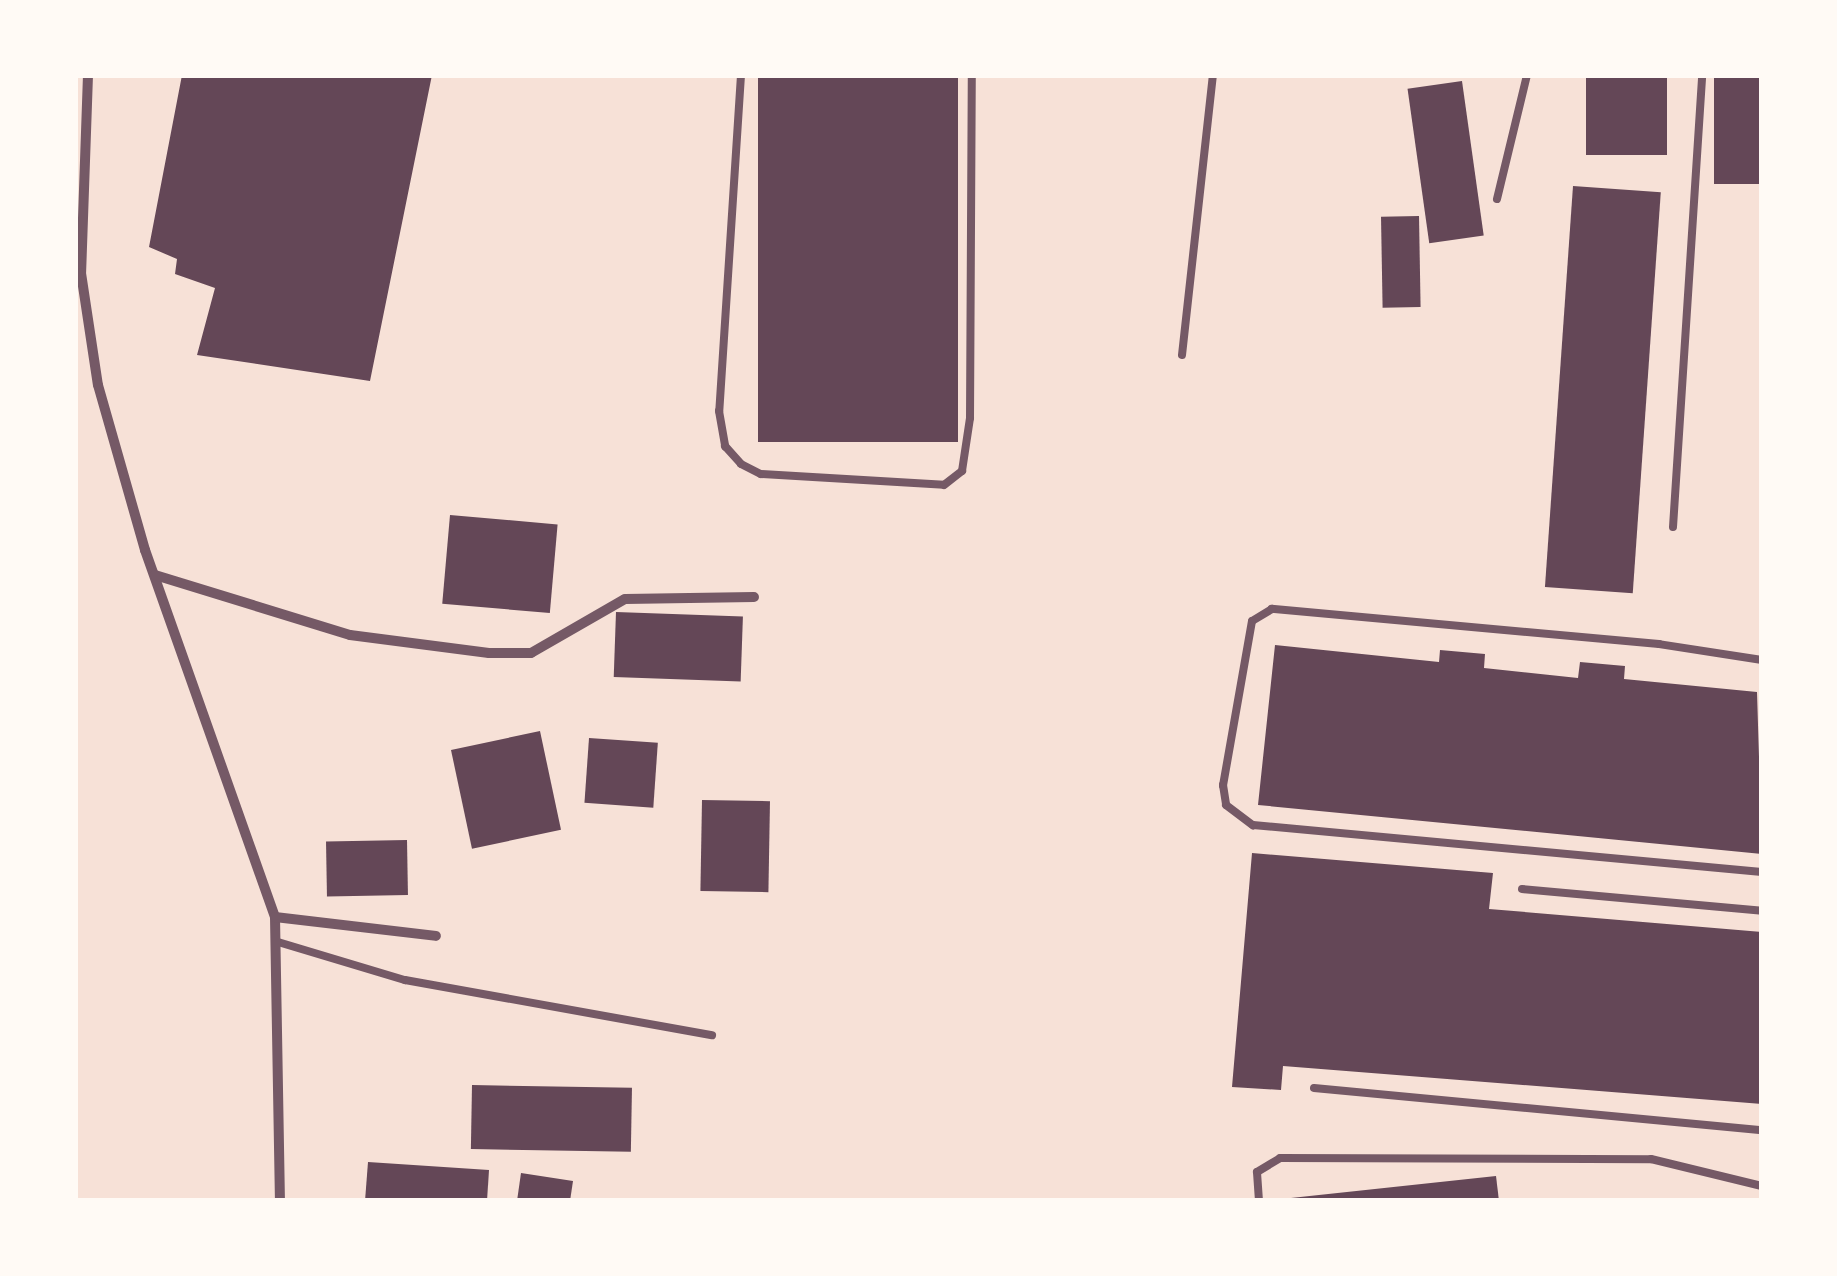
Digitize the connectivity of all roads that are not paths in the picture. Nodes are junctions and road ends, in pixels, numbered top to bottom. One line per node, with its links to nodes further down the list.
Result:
1 (88, 75): 10 (street)
2 (741, 75): 3 (lane)
3 (972, 75)
4 (1213, 75): 8 (lane)
5 (1527, 75): 7 (lane)
6 (1702, 75): 9 (lane)
7 (1497, 198)
8 (1182, 356)
9 (1673, 527)
10 (155, 574): 11 (street); 16 (street)
11 (754, 597)
12 (1762, 660): 13 (lane)
13 (1762, 872)
14 (1522, 889): 15 (lane)
15 (1762, 911)
16 (275, 917): 17 (street); 18 (street)
17 (436, 936)
18 (278, 942): 19 (lane); 23 (street)
19 (712, 1035)
20 (1314, 1088): 21 (lane)
21 (1762, 1130)
22 (1762, 1186): 24 (lane)
23 (280, 1201)
24 (1259, 1201)

